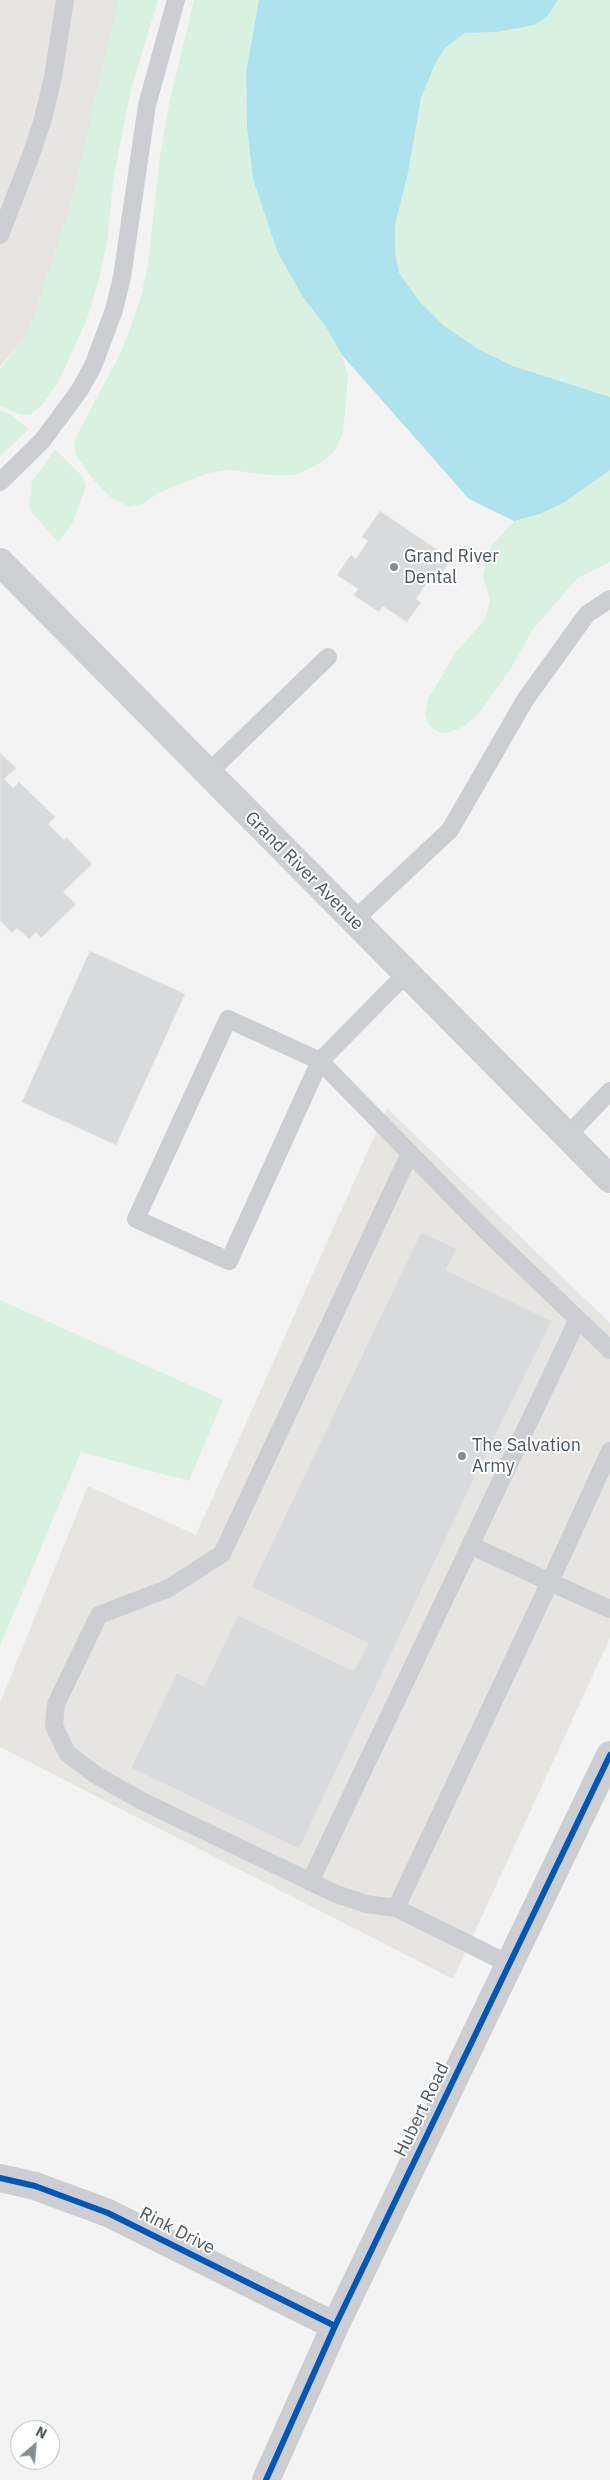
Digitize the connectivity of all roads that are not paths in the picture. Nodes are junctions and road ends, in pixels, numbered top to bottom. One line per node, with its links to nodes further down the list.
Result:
1 (65, 0): 3 (lane)
2 (176, 0): 4 (lane)
3 (0, 235)
4 (0, 482)
5 (0, 562): 8 (main road, Grand River Avenue)
6 (610, 598): 9 (lane)
7 (328, 657): 8 (lane)
8 (208, 774): 9 (main road, Grand River Avenue)
9 (353, 920): 10 (main road, Grand River Avenue)
10 (406, 974): 11 (lane); 13 (main road, Grand River Avenue)
11 (320, 1061): 11 (lane); 14 (lane)
12 (610, 1091): 13 (lane)
13 (568, 1136): 15 (main road, Grand River Avenue)
14 (410, 1153): 16 (lane); 23 (lane)
15 (610, 1179)
16 (578, 1319): 17 (lane); 19 (lane)
17 (610, 1350)
18 (610, 1452): 20 (lane)
19 (470, 1545): 20 (lane); 23 (lane)
20 (550, 1582): 21 (lane); 24 (lane)
21 (610, 1609)
22 (610, 1755): 25 (street, Hubert Road)
23 (310, 1882): 24 (lane)
24 (396, 1908): 25 (lane)
25 (508, 1964): 27 (street, Hubert Road)
26 (0, 2178): 27 (street, Rink Drive)
27 (335, 2326): 28 (street, Hubert Road)
28 (266, 2480)

